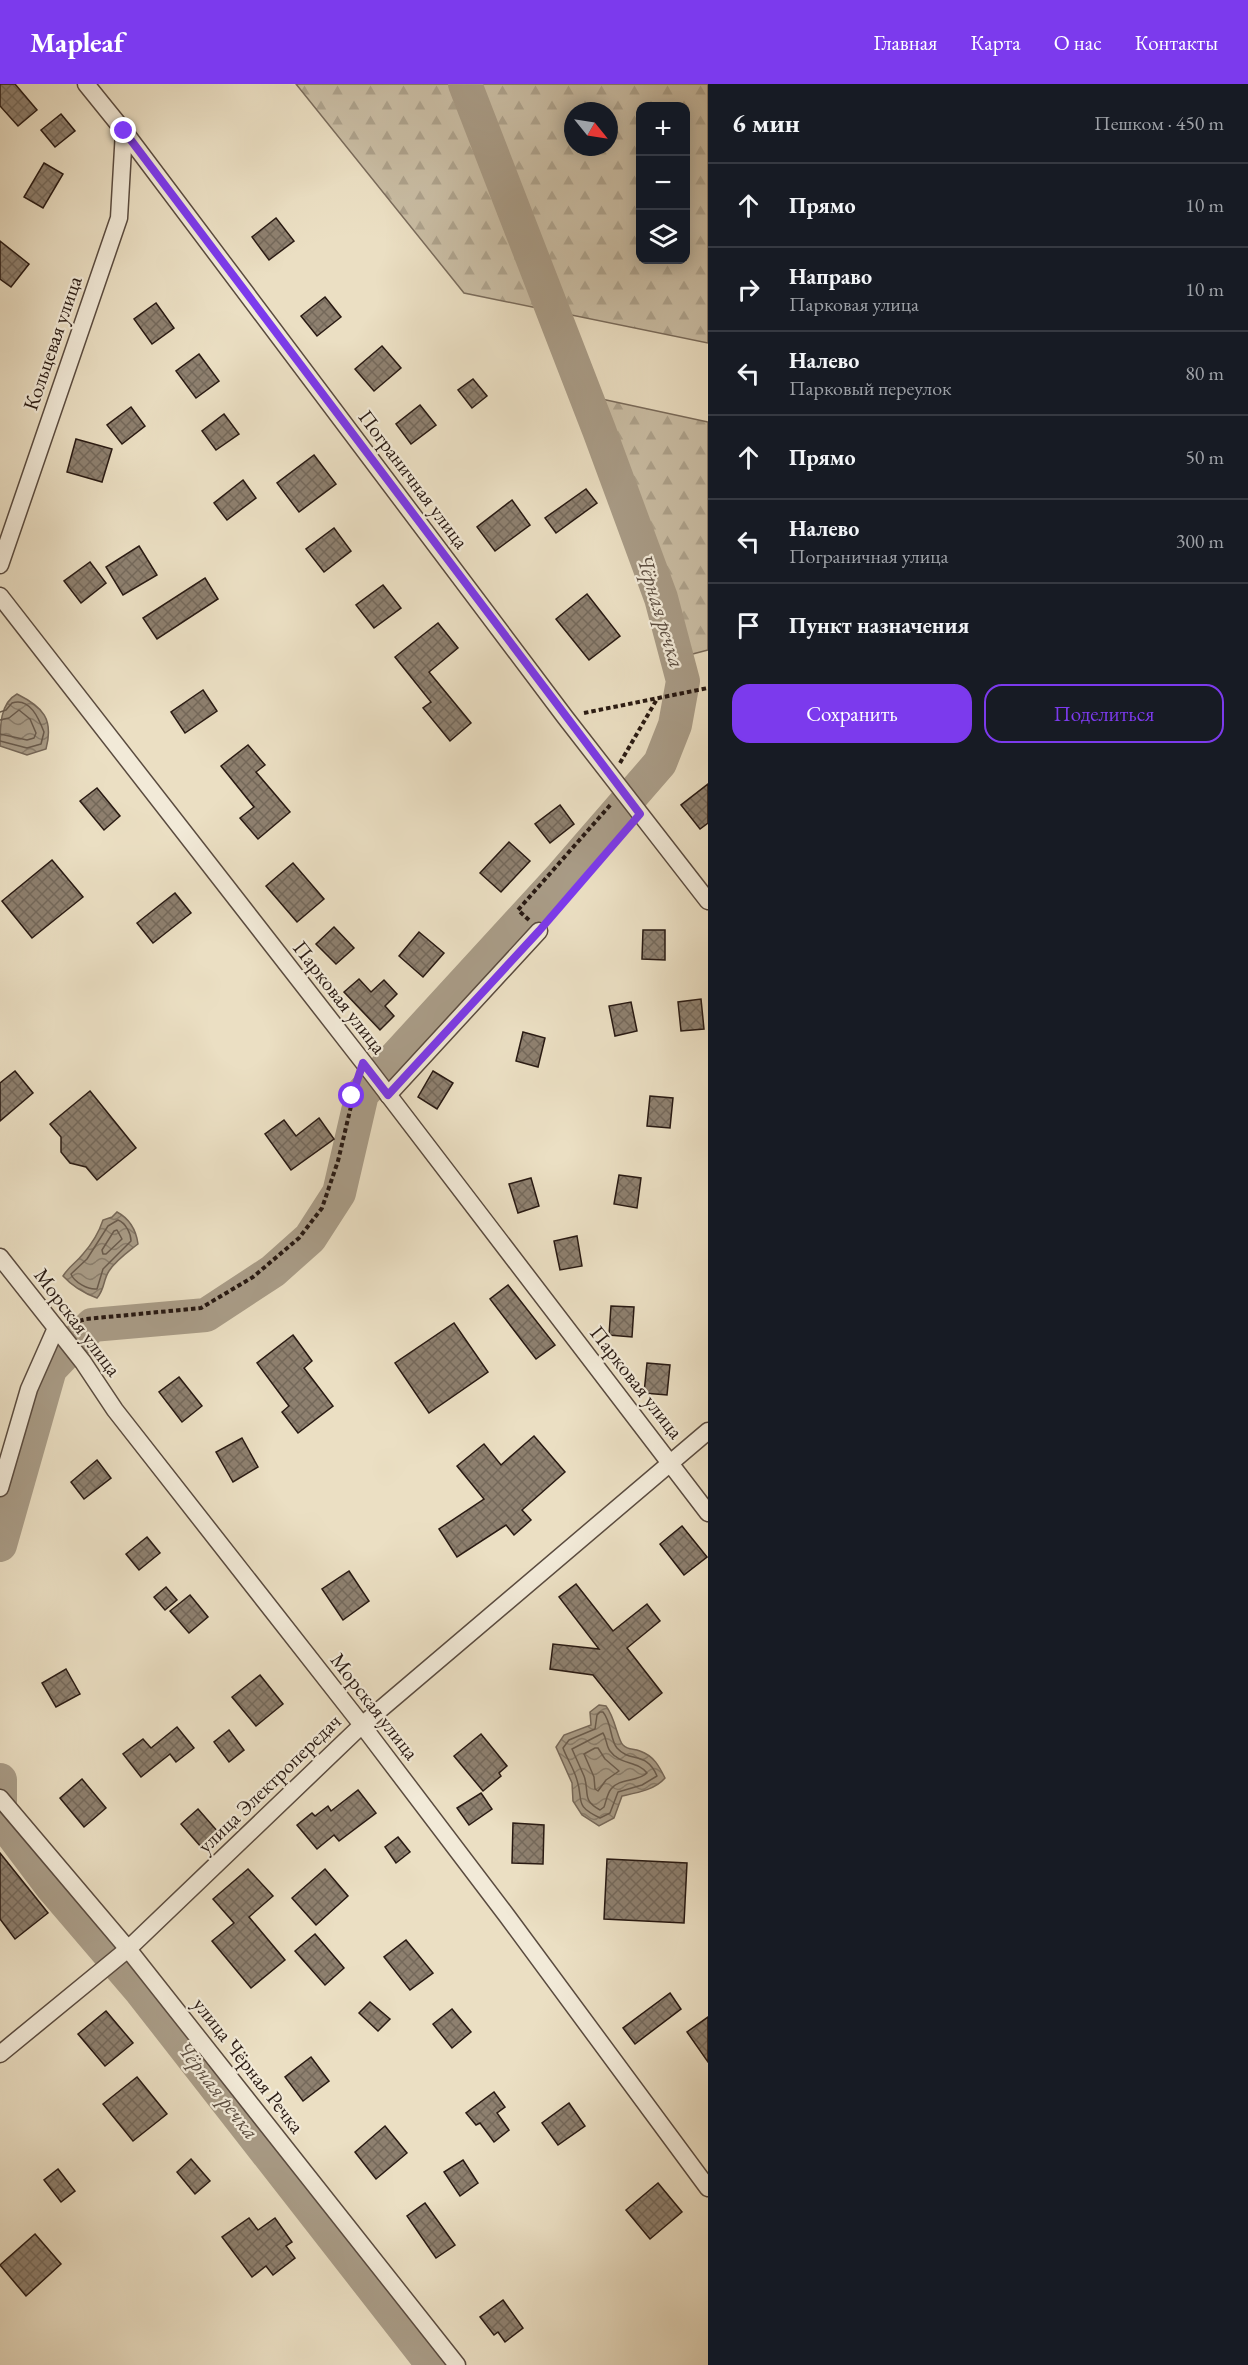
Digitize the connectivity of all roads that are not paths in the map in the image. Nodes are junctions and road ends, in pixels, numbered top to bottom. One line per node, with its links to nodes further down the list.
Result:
1 (86, 84): 2 (street, Пограничная улица)
2 (124, 131): 3 (street, Кольцевая улица); 5 (street, Пограничная улица)
3 (0, 565)
4 (0, 596): 7 (street, Парковая улица)
5 (708, 901)
6 (535, 926): 7 (street)
7 (386, 1093): 11 (street, Парковая улица)
8 (0, 1257): 9 (street, Морская улица)
9 (58, 1330): 12 (street); 14 (street, Морская улица)
10 (708, 1431): 11 (street, улица Электропередач)
11 (670, 1462): 13 (street, Парковая улица); 14 (street, улица Электропередач)
12 (0, 1488)
13 (708, 1513)
14 (362, 1725): 16 (street, улица Электропередач); 18 (street, Морская улица)
15 (0, 1798): 16 (street, улица Чёрная Речка)
16 (128, 1949): 17 (street, улица Электропередач); 19 (street, улица Чёрная Речка)
17 (0, 2054)
18 (708, 2188)
19 (457, 2365)

